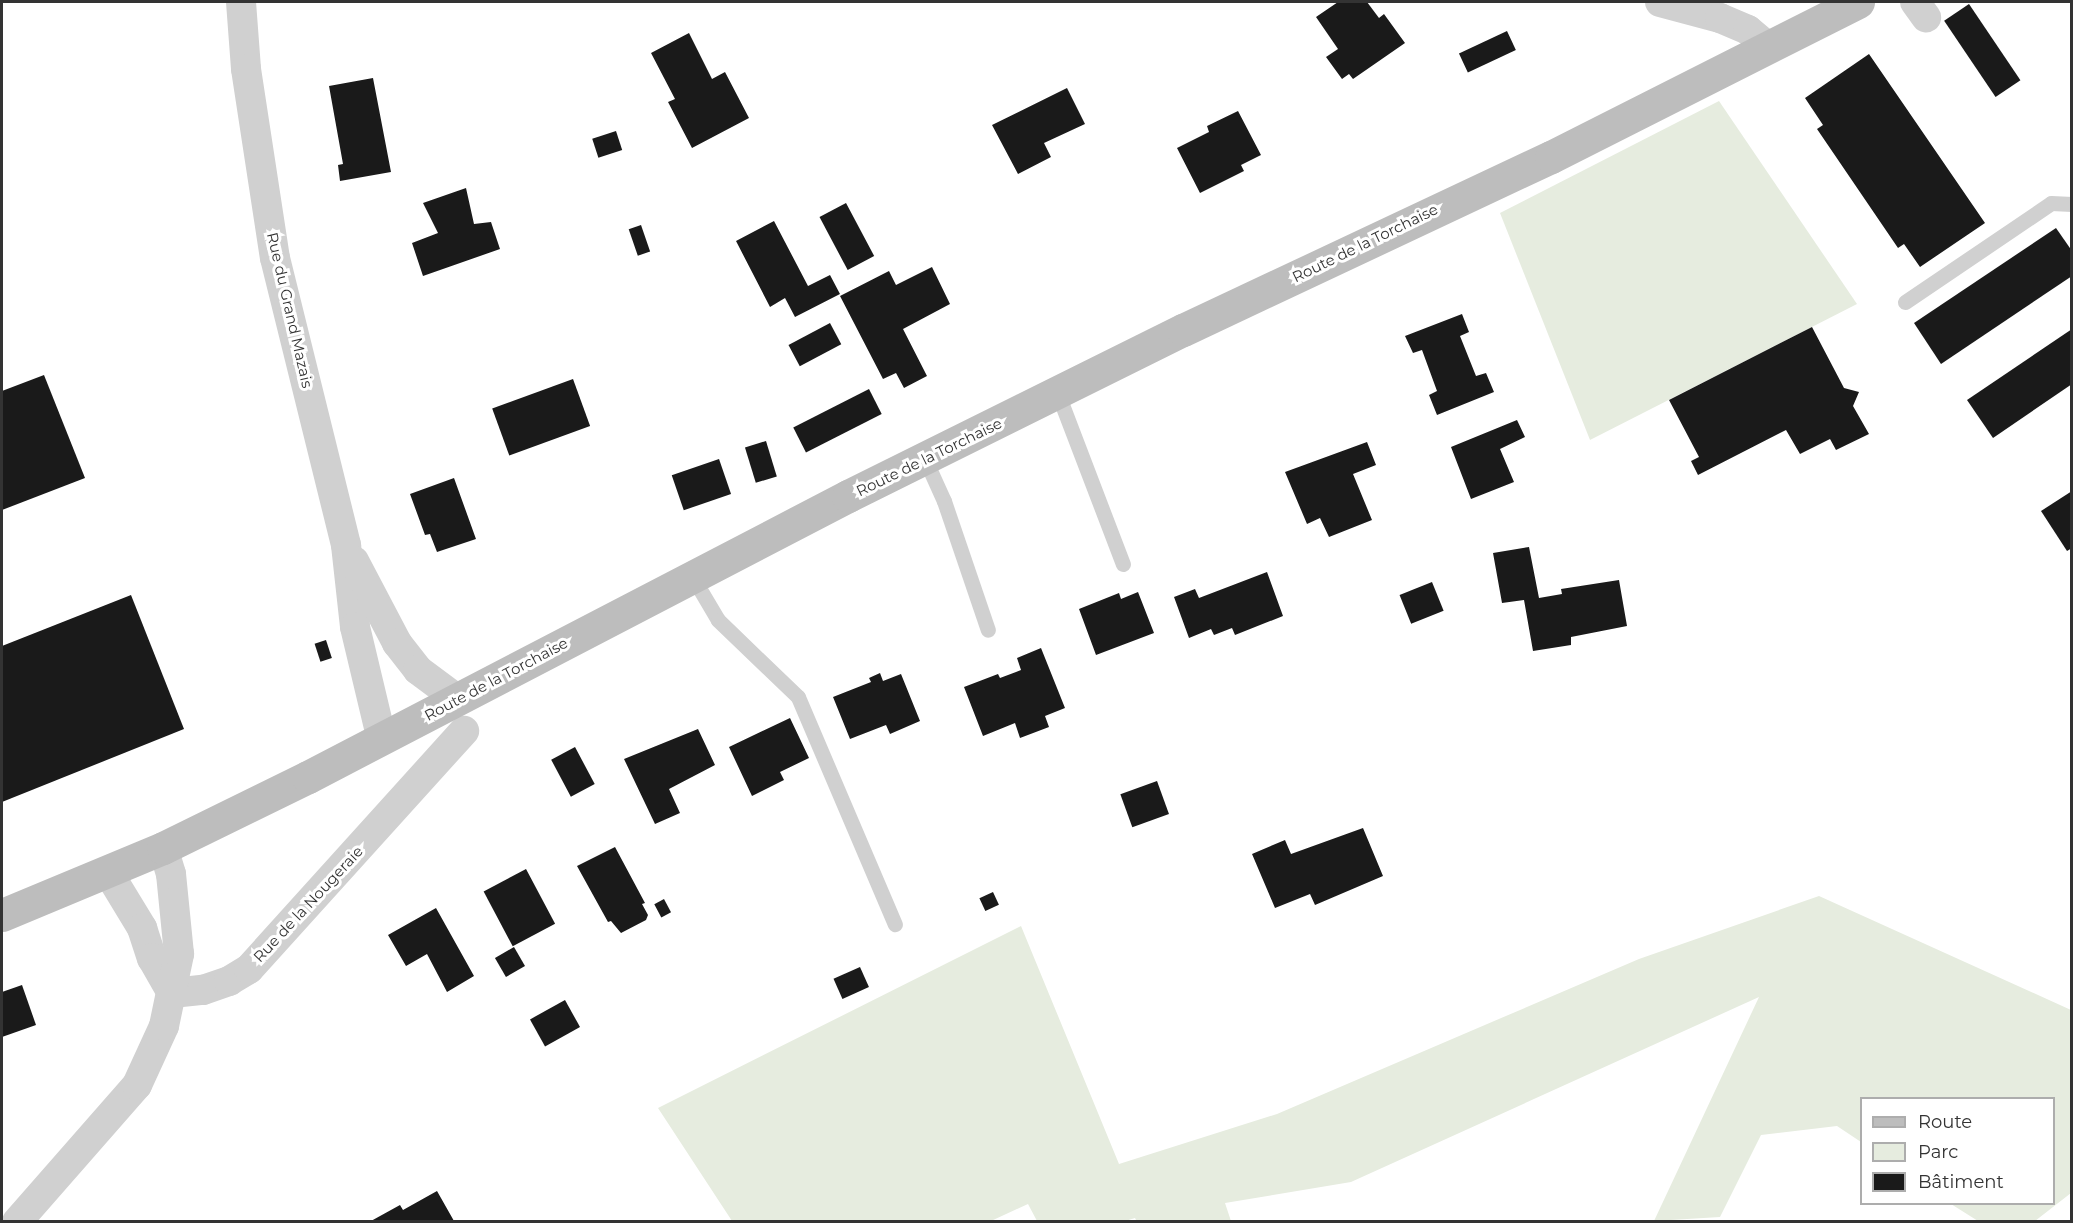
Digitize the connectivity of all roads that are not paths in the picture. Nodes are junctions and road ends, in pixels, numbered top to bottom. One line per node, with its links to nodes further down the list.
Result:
1 (241, 2): 9 (street, Rue du Grand Mazais)
2 (1660, 2): 4 (street)
3 (1858, 2): 4 (main road, Route de la Torchaise)
4 (1768, 47): 7 (main road, Route de la Torchaise)
5 (2072, 204): 6 (lane)
6 (1905, 302)
7 (1058, 394): 8 (main road, Route de la Torchaise); 10 (lane)
8 (925, 459): 11 (main road, Route de la Torchaise); 12 (lane)
9 (346, 544): 13 (street, Rue du Grand Mazais); 15 (street, Rue du Grand Mazais)
10 (1123, 564)
11 (692, 576): 13 (main road, Route de la Torchaise); 19 (lane)
12 (988, 630)
13 (458, 699): 15 (main road, Route de la Torchaise)
14 (464, 731): 20 (street, Rue de la Nougeraie)
15 (382, 740): 16 (main road, Route de la Torchaise)
16 (163, 848): 17 (main road, Route de la Torchaise); 20 (street)
17 (108, 872): 18 (main road, Route de la Torchaise); 20 (street)
18 (2, 915)
19 (896, 924)
20 (172, 993): 21 (street)
21 (17, 1221)

